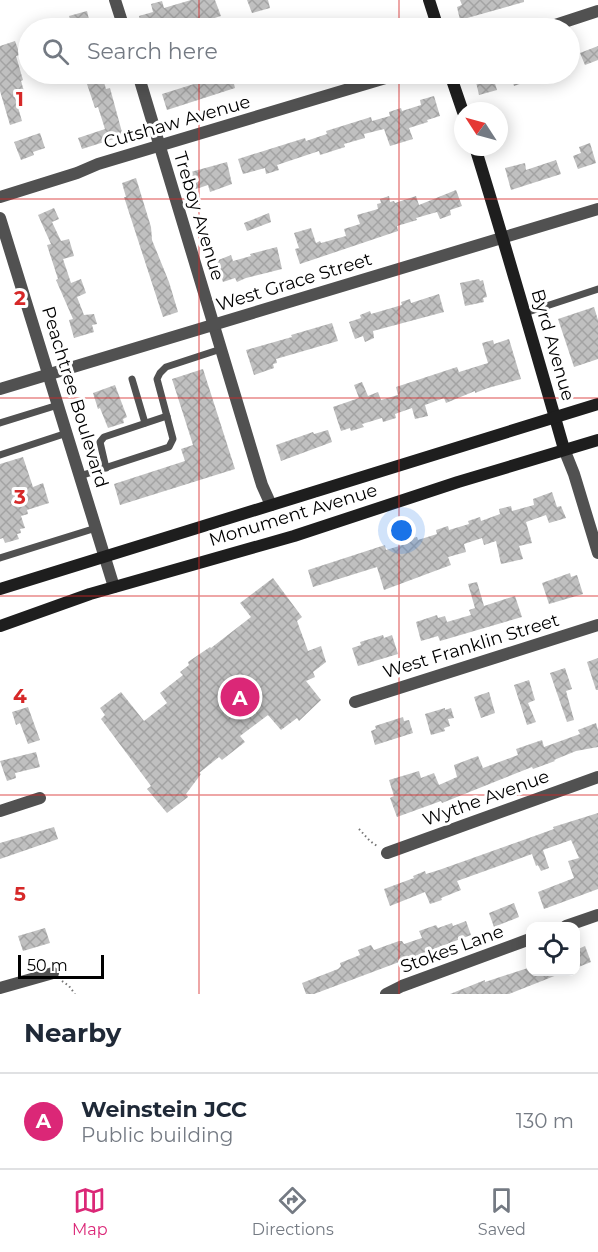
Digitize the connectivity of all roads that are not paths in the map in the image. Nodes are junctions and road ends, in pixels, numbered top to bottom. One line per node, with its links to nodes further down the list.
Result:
1 (115, 0): 4 (street)
2 (429, 0): 5 (street)
3 (598, 11): 6 (street)
4 (121, 18)
5 (435, 18)
6 (577, 18)
7 (141, 84): 11 (street, Treboy Avenue)
8 (366, 84): 11 (street, Cutshaw Avenue)
9 (453, 84): 10 (street)
10 (460, 102)
11 (160, 146): 13 (street, Cutshaw Avenue); 19 (street, Treboy Avenue)
12 (478, 156): 16 (street, Byrd Avenue)
13 (0, 197)
14 (598, 209): 16 (street, West Grace Street)
15 (0, 218): 21 (street, Peachtree Boulevard)
16 (503, 237): 18 (street, Byrd Avenue); 19 (street, West Grace Street)
17 (598, 289): 18 (lane)
18 (525, 313): 27 (street, Byrd Avenue)
19 (214, 325): 20 (street, Treboy Avenue); 21 (street, West Grace Street)
20 (221, 349): 26 (lane); 36 (street, Treboy Avenue)
21 (49, 375): 23 (street, West Grace Street); 25 (street, Peachtree Boulevard)
22 (132, 379): 29 (lane)
23 (0, 389)
24 (598, 404): 27 (street, Monument Avenue)
25 (58, 405): 28 (lane); 30 (street, Peachtree Boulevard)
26 (167, 416): 29 (lane); 34 (lane)
27 (555, 417): 32 (street, Byrd Avenue); 36 (street, Monument Avenue)
28 (0, 423)
29 (146, 423): 34 (lane)
30 (67, 434): 33 (lane); 35 (street, Peachtree Boulevard)
31 (598, 440): 32 (street, Monument Avenue)
32 (564, 449): 38 (street, Byrd Avenue); 41 (street, Monument Avenue)
33 (0, 455)
34 (106, 468): 35 (lane)
35 (80, 476): 37 (street, Peachtree Boulevard)
36 (271, 505): 39 (street, Monument Avenue)
37 (96, 528): 39 (street, Peachtree Boulevard); 40 (lane)
38 (597, 546)
39 (105, 556): 41 (street, Peachtree Boulevard); 42 (street, Monument Avenue)
40 (0, 558)
41 (114, 587): 44 (street, Monument Avenue)
42 (0, 589)
43 (598, 625): 45 (street, West Franklin Street)
44 (0, 626)
45 (355, 702)
46 (598, 777): 49 (street, Wythe Avenue)
47 (40, 798): 48 (street)
48 (0, 811)
49 (387, 853)
50 (598, 915): 51 (street)
51 (579, 922)
52 (526, 941): 55 (street, Stokes Lane)
53 (53, 973): 54 (street)
54 (0, 988)
55 (386, 994)

